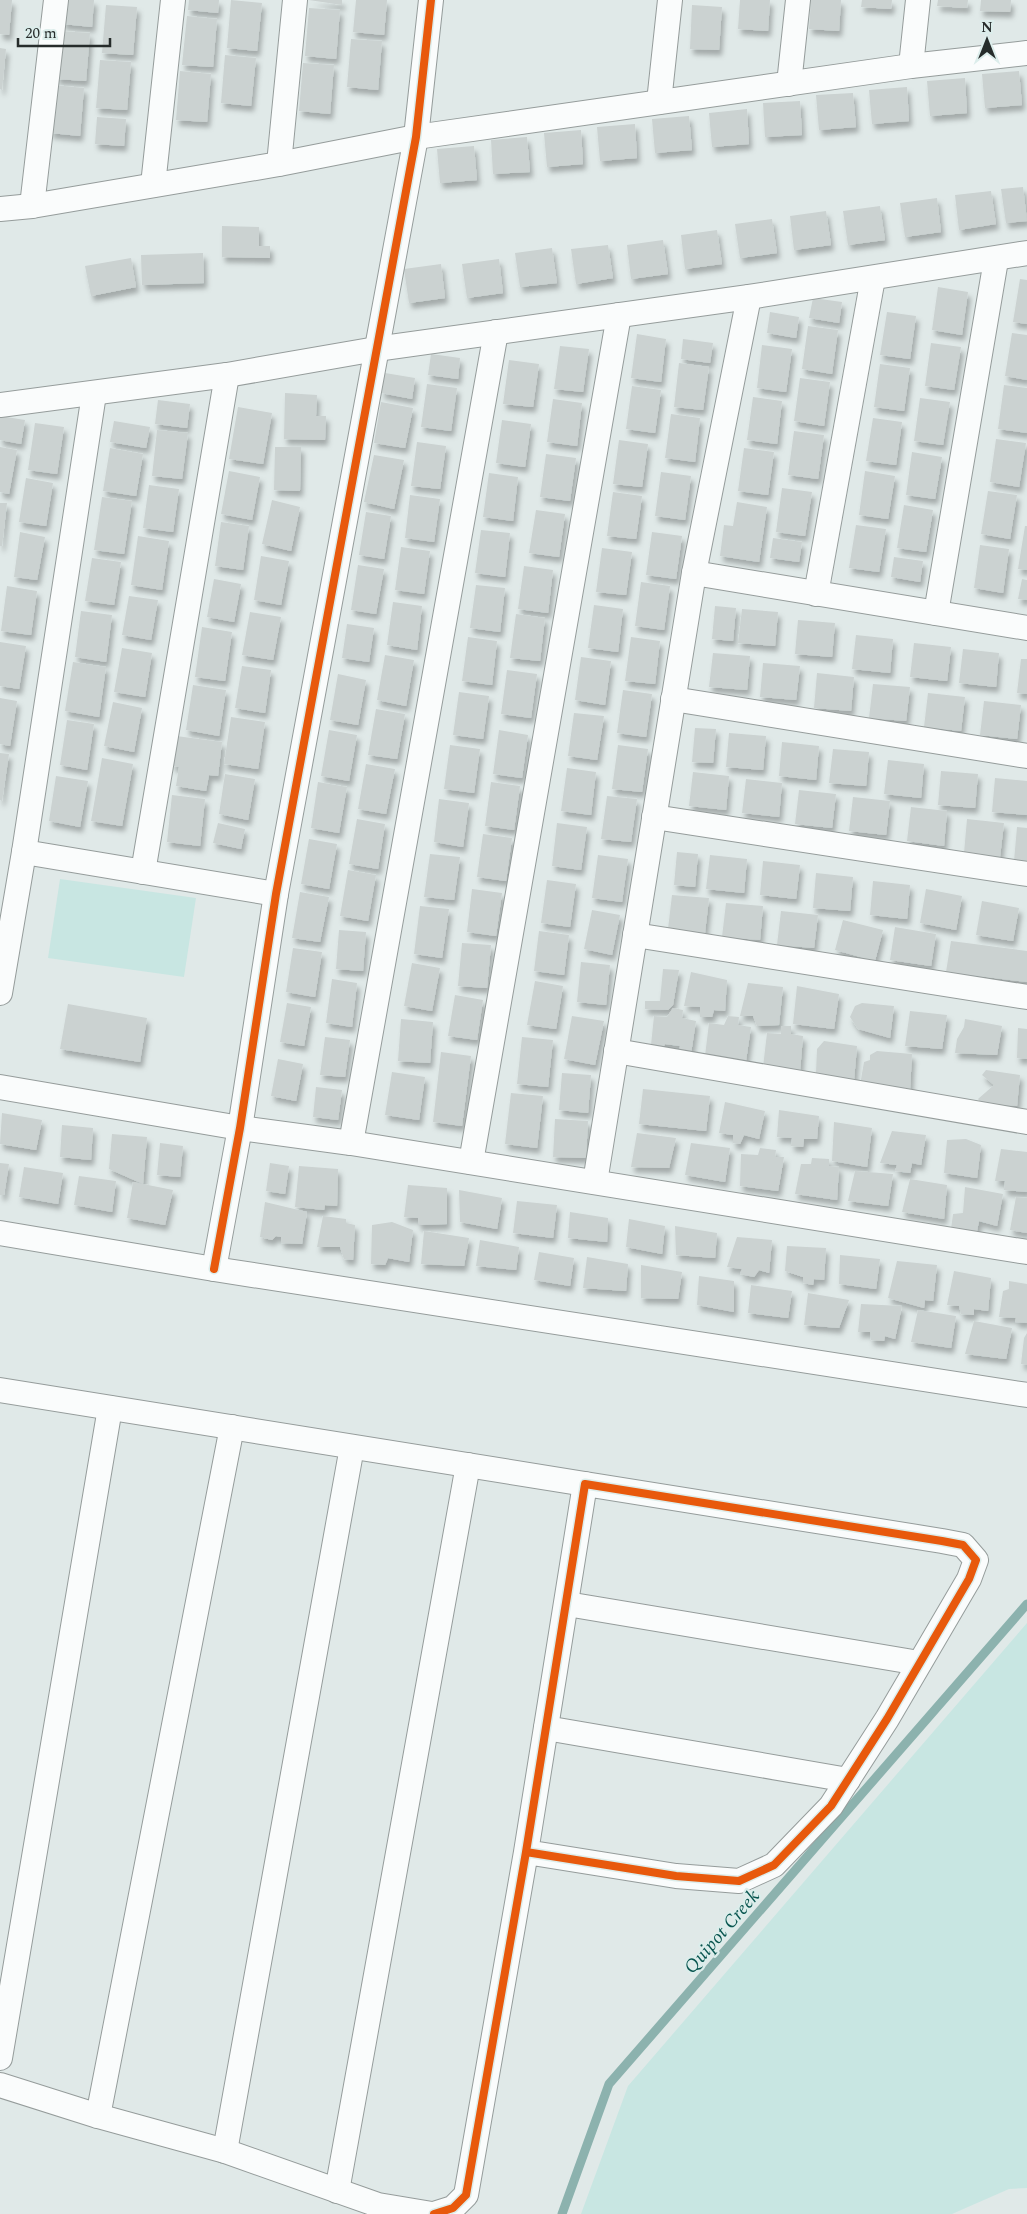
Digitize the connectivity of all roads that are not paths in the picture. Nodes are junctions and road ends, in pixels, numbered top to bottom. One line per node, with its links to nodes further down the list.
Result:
1 (56, 0): 15 (street)
2 (173, 0): 14 (street)
3 (295, 0): 13 (street)
4 (431, 0): 12 (street)
5 (670, 0): 11 (street)
6 (798, 0): 10 (street)
7 (918, 0): 9 (street)
8 (1027, 52): 9 (street)
9 (911, 66): 10 (street)
10 (789, 84): 11 (street)
11 (659, 102): 12 (street)
12 (416, 138): 13 (street); 23 (street)
13 (279, 164): 14 (street)
14 (153, 185): 15 (street)
15 (32, 206): 16 (street)
16 (0, 208)
17 (1027, 253): 18 (street)
18 (996, 260): 19 (street); 29 (street)
19 (874, 278): 20 (street); 28 (street)
20 (749, 297): 21 (street); 27 (street)
21 (619, 315): 22 (street); 46 (street)
22 (496, 332): 23 (street); 45 (street)
23 (376, 349): 24 (street); 37 (street)
24 (227, 375): 25 (street); 35 (street)
25 (94, 394): 26 (street); 34 (street)
26 (0, 405)
27 (694, 573): 28 (street); 31 (street)
28 (816, 594): 29 (street)
29 (936, 613): 30 (street)
30 (1027, 628)
31 (673, 699): 32 (street); 33 (street)
32 (1027, 756)
33 (654, 817): 36 (street); 38 (street)
34 (24, 852): 35 (street); 39 (street)
35 (143, 872): 37 (street)
36 (1027, 874)
37 (276, 894): 44 (street)
38 (635, 935): 40 (street); 41 (street)
39 (0, 993)
40 (1027, 997)
41 (616, 1051): 43 (street); 47 (street)
42 (0, 1087): 44 (street)
43 (1027, 1122)
44 (240, 1128): 45 (street); 50 (street)
45 (351, 1143): 46 (street)
46 (471, 1162): 47 (street)
47 (596, 1182): 49 (street)
48 (0, 1233): 50 (street)
49 (1027, 1252)
50 (214, 1269): 52 (street)
51 (0, 1390): 53 (street)
52 (1027, 1395)
53 (110, 1408): 54 (street); 63 (street)
54 (232, 1427): 55 (street); 65 (street)
55 (352, 1447): 56 (street); 66 (street)
56 (468, 1464): 57 (street); 67 (street)
57 (585, 1484): 58 (street); 59 (street)
58 (567, 1604): 59 (street); 60 (street)
59 (919, 1662): 61 (street)
60 (546, 1728): 61 (street); 62 (street)
61 (848, 1780): 62 (street)
62 (526, 1852): 68 (street)
63 (0, 2058)
64 (0, 2085): 65 (street)
65 (98, 2116): 66 (street)
66 (225, 2151): 67 (street)
67 (337, 2191): 68 (street)
68 (433, 2214)

